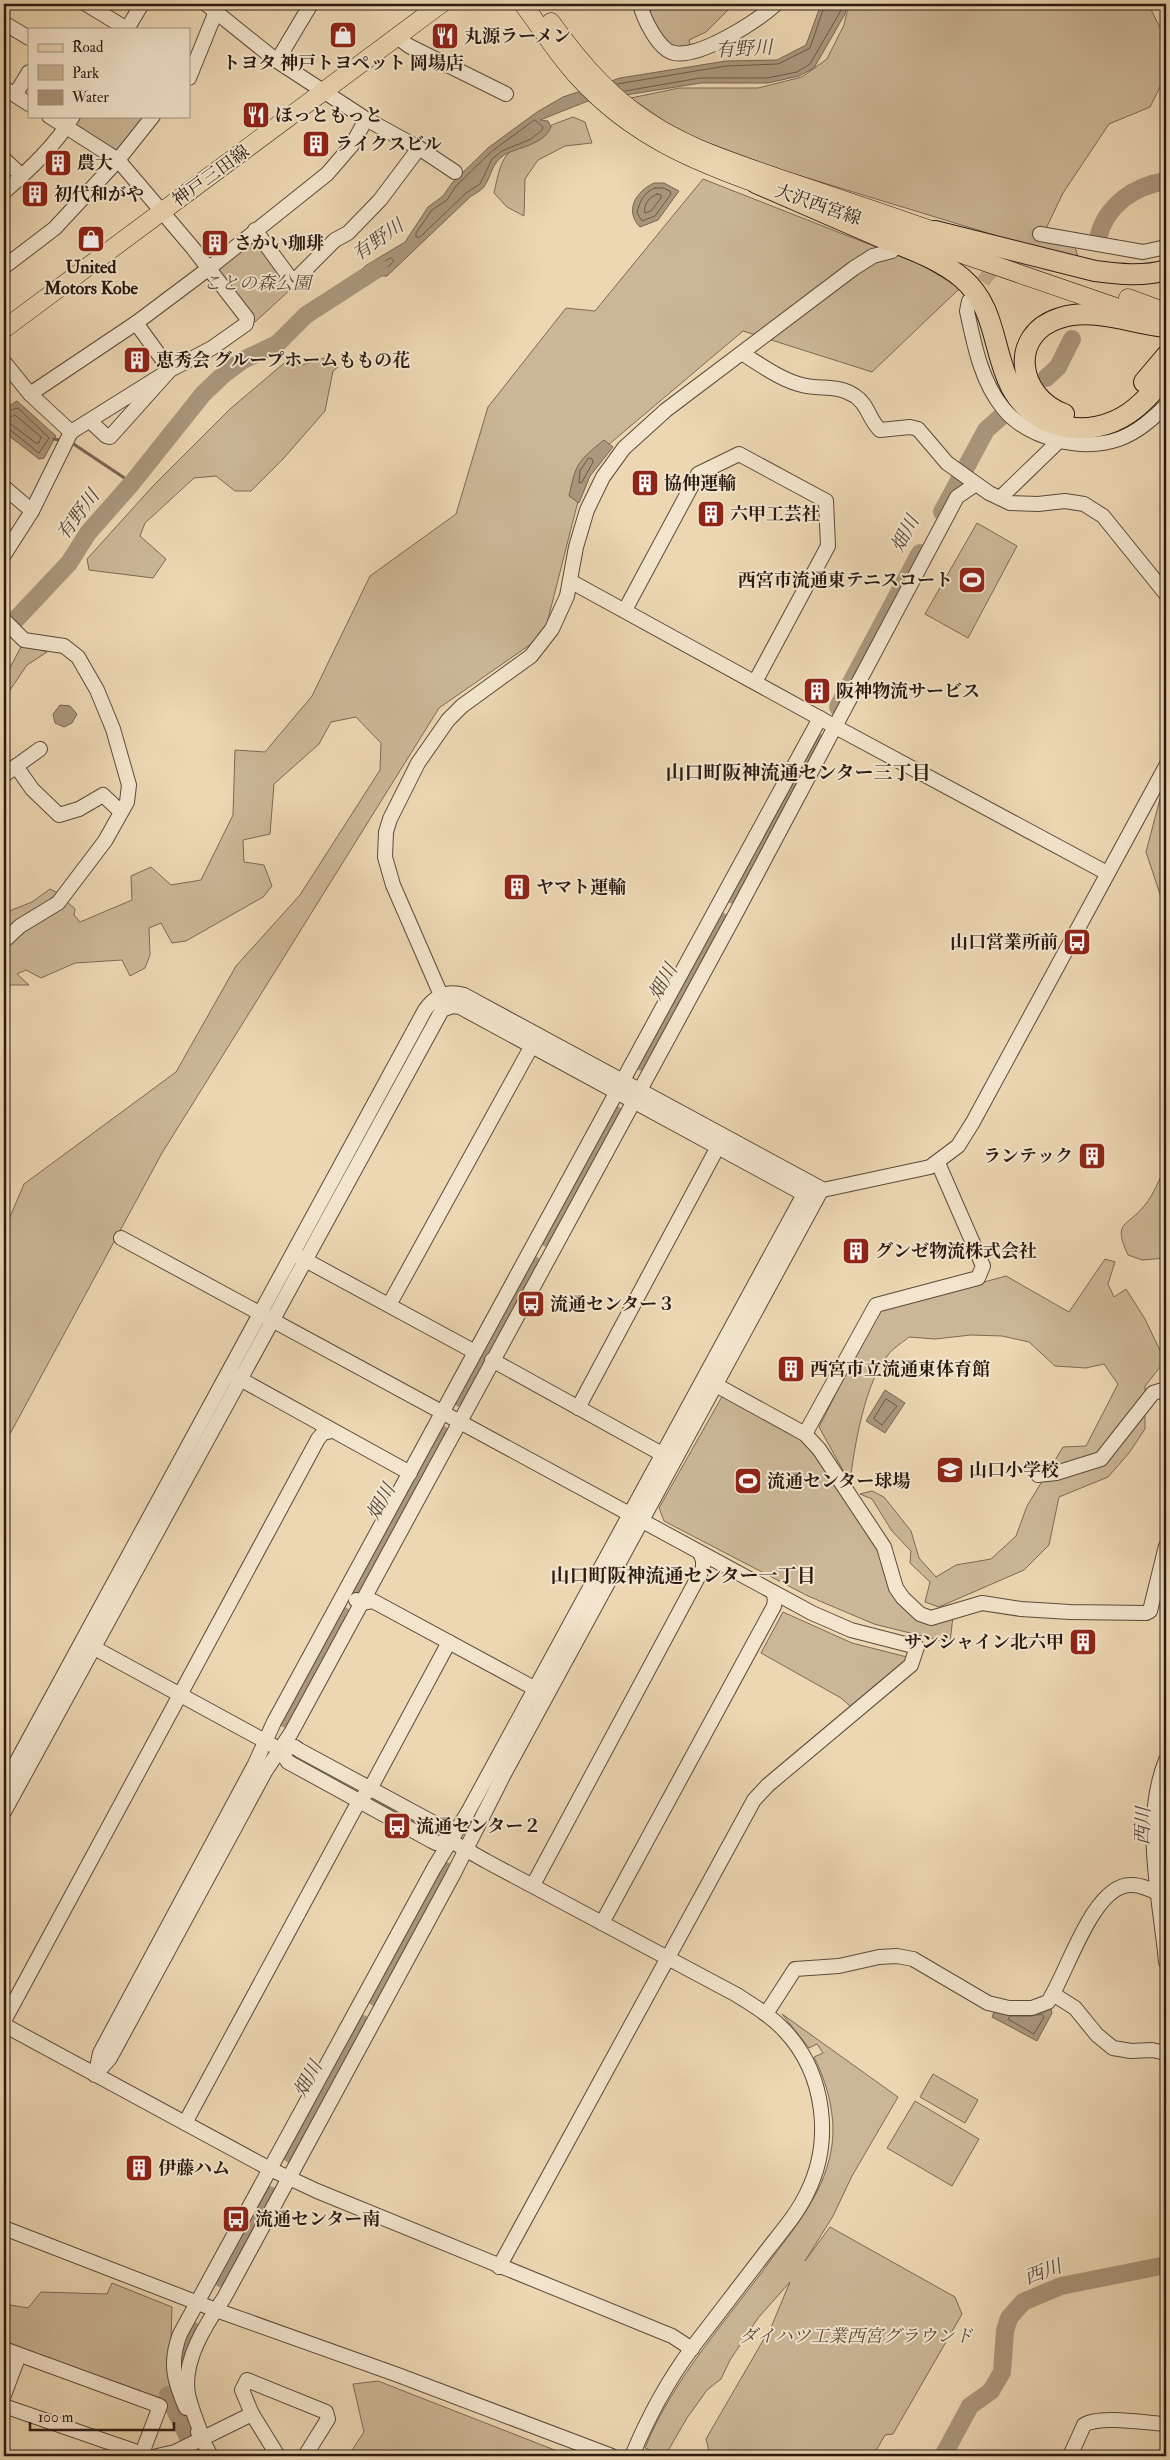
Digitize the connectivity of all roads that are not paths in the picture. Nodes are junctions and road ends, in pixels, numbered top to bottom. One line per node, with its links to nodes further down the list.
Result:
1 (86, 4): 11 (street)
2 (142, 4): 12 (street)
3 (311, 4): 15 (street)
4 (441, 4): 14 (main road, 神戸三田線)
5 (523, 4): 17 (main road, 大沢西宮線)
6 (537, 4): 17 (main road, 大沢西宮線)
7 (640, 4): 8 (street)
8 (776, 4)
9 (213, 6): 15 (street); 18 (street)
10 (4, 23): 13 (street)
11 (125, 28)
12 (128, 28)
13 (28, 37)
14 (396, 37): 19 (main road, 神戸三田線); 21 (street)
15 (277, 62): 19 (street)
16 (28, 73): 20 (street)
17 (583, 73): 23 (main road, 大沢西宮線)
18 (190, 75)
19 (325, 91): 26 (street); 35 (main road, 神戸三田線)
20 (9, 92): 22 (street)
21 (506, 94)
22 (28, 103)
23 (626, 113): 33 (main road, 大沢西宮線); 37 (main road, 大沢西宮線)
24 (55, 118): 27 (street)
25 (151, 118): 30 (street)
26 (366, 119): 28 (street); 36 (street)
27 (70, 122): 30 (street); 32 (street)
28 (419, 148): 31 (street); 36 (street)
29 (4, 160): 32 (street)
30 (118, 160): 35 (street); 42 (street)
31 (455, 172)
32 (22, 176): 34 (street)
33 (756, 183): 41 (highway); 48 (main road, 大沢西宮線)
34 (4, 192)
35 (161, 212): 43 (street); 49 (main road, 神戸三田線)
36 (255, 230): 43 (street)
37 (935, 231): 44 (highway); 46 (main road, 大沢西宮線)
38 (1040, 234): 39 (street)
39 (1166, 247)
40 (892, 251): 41 (highway); 50 (street)
41 (926, 256): 54 (highway)
42 (4, 267)
43 (208, 269): 47 (street); 53 (street)
44 (1166, 270)
45 (969, 301): 60 (street)
46 (1166, 312)
47 (136, 324): 53 (street); 55 (street)
48 (1166, 326): 51 (highway)
49 (4, 329)
50 (743, 354): 61 (street); 66 (street)
51 (1166, 356)
52 (4, 362): 55 (street)
53 (170, 370): 56 (street)
54 (1166, 376)
55 (30, 394): 59 (street)
56 (136, 398): 58 (street); 58 (street)
57 (1166, 406): 60 (street)
58 (90, 422): 59 (street)
59 (71, 432): 64 (street)
60 (1060, 440): 63 (street)
61 (967, 477): 63 (street); 72 (street)
62 (4, 486): 64 (street)
63 (1000, 498): 67 (street)
64 (32, 511): 65 (street)
65 (4, 555)
66 (570, 581): 68 (street); 82 (street)
67 (1166, 594)
68 (625, 610): 70 (street); 70 (street)
69 (4, 620): 77 (street)
70 (755, 682): 71 (street)
71 (820, 718): 72 (street); 79 (street)
72 (835, 727): 78 (street); 80 (street)
73 (40, 749): 74 (street)
74 (16, 766): 76 (street); 77 (street)
75 (1166, 766): 78 (street)
76 (4, 775)
77 (120, 811): 81 (street)
78 (1107, 873): 87 (street)
79 (718, 906): 80 (street); 84 (street)
80 (735, 915): 85 (street)
81 (4, 940)
82 (444, 1001): 83 (street); 93 (street)
83 (534, 1041): 84 (street); 94 (street)
84 (619, 1087): 85 (street); 91 (street)
85 (636, 1096): 86 (street); 92 (street)
86 (721, 1142): 88 (street); 89 (street); 101 (street)
87 (938, 1163): 88 (street); 105 (street)
88 (822, 1189): 89 (street); 99 (street)
89 (804, 1194): 106 (street)
90 (121, 1238): 95 (street)
91 (532, 1246): 92 (street); 96 (street)
92 (549, 1255): 97 (street)
93 (298, 1256): 94 (street); 95 (street)
94 (389, 1305): 96 (street)
95 (265, 1318): 98 (street); 102 (street)
96 (475, 1352): 102 (street)
97 (492, 1360): 101 (street); 103 (street)
98 (234, 1375): 104 (street); 116 (street)
99 (716, 1385): 105 (street); 106 (street)
100 (1166, 1389): 108 (street)
101 (578, 1408): 106 (street)
102 (442, 1413): 103 (street); 107 (street)
103 (460, 1421): 109 (street); 114 (street)
104 (332, 1431): 107 (street); 118 (street)
105 (805, 1434): 110 (street)
106 (668, 1458): 109 (street)
107 (410, 1473): 113 (street)
108 (1038, 1475)
109 (636, 1518): 111 (street); 117 (street)
110 (1166, 1546)
111 (700, 1552): 112 (street); 129 (street)
112 (772, 1592): 131 (street); 132 (street)
113 (345, 1593): 114 (street); 119 (street)
114 (361, 1603): 115 (street); 120 (street)
115 (449, 1642): 117 (street); 123 (street)
116 (88, 1644): 118 (street); 122 (street); 125 (street)
117 (541, 1693): 126 (street); 127 (street)
118 (179, 1694): 119 (street); 138 (street)
119 (265, 1741): 120 (street); 128 (street)
120 (279, 1749): 123 (street); 124 (street); 128 (street)
121 (1166, 1760): 130 (street)
122 (4, 1785)
123 (370, 1789): 124 (street); 126 (street)
124 (359, 1801): 126 (street); 142 (street)
125 (4, 1812)
126 (451, 1841): 127 (street); 135 (street)
127 (465, 1849): 129 (street); 136 (street)
128 (212, 1858): 141 (street)
129 (533, 1885): 131 (street)
130 (1163, 1895): 133 (street); 134 (street)
131 (602, 1923): 132 (street)
132 (666, 1958): 137 (street); 146 (street)
133 (1166, 1962)
134 (1053, 1994): 137 (street); 140 (street)
135 (360, 2005): 136 (street); 143 (street)
136 (377, 2014): 144 (street)
137 (766, 2014): 150 (street)
138 (4, 2020)
139 (4, 2025): 141 (street)
140 (1166, 2053)
141 (95, 2075): 142 (street)
142 (185, 2123): 143 (street)
143 (270, 2169): 144 (street); 147 (street)
144 (288, 2178): 146 (street); 148 (street)
145 (4, 2228): 147 (street)
146 (499, 2267): 150 (street)
147 (198, 2303): 148 (street); 156 (street)
148 (216, 2310): 156 (street); 162 (street)
149 (4, 2349): 151 (street)
150 (692, 2349): 163 (street)
151 (19, 2355): 152 (street); 157 (street)
152 (4, 2395)
153 (4, 2406): 157 (street)
154 (252, 2414): 156 (street); 160 (street); 161 (street)
155 (1166, 2424): 164 (street)
156 (196, 2442): 158 (street); 159 (street)
157 (144, 2456)
158 (157, 2456)
159 (211, 2456)
160 (278, 2456)
161 (305, 2456)
162 (612, 2456)
163 (632, 2456)
164 (1070, 2456)

